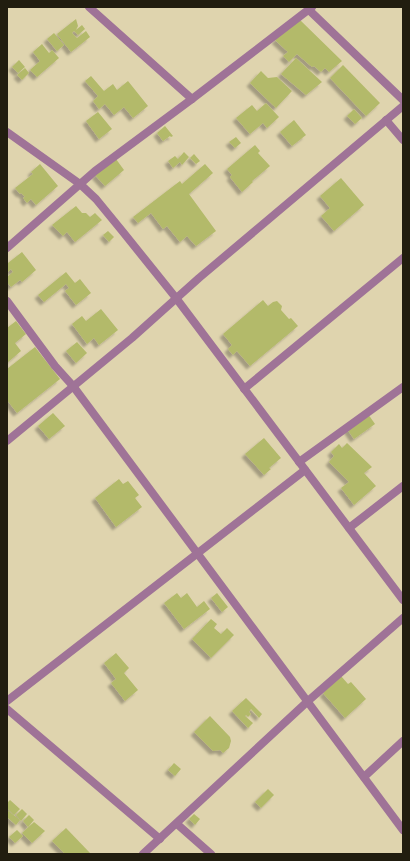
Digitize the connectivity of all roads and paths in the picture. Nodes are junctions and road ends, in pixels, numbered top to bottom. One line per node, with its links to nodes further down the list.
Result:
1 (89, 7): 3 (street)
2 (310, 8): 3 (street); 4 (street)
3 (192, 99): 9 (street)
4 (403, 100)
5 (403, 106): 6 (street)
6 (386, 120): 8 (street); 12 (street)
7 (7, 132): 9 (street)
8 (403, 140)
9 (80, 184): 10 (street); 12 (street)
10 (7, 248)
11 (403, 258): 16 (street)
12 (176, 298): 14 (street); 16 (street)
13 (7, 301): 14 (street)
14 (73, 386): 17 (street); 22 (street)
15 (403, 387): 18 (street)
16 (244, 389): 18 (street)
17 (7, 442)
18 (299, 462): 19 (street)
19 (305, 470): 21 (street); 22 (street)
20 (403, 486): 21 (street)
21 (349, 528): 23 (street)
22 (198, 553): 25 (street); 26 (street)
23 (403, 600)
24 (403, 618): 26 (street)
25 (7, 701)
26 (308, 701): 29 (street); 30 (street)
27 (7, 709): 32 (street)
28 (403, 741): 29 (street)
29 (364, 777): 31 (street)
30 (177, 824): 32 (street); 34 (street)
31 (403, 830)
32 (160, 839): 33 (street)
33 (143, 854)
34 (211, 854)

